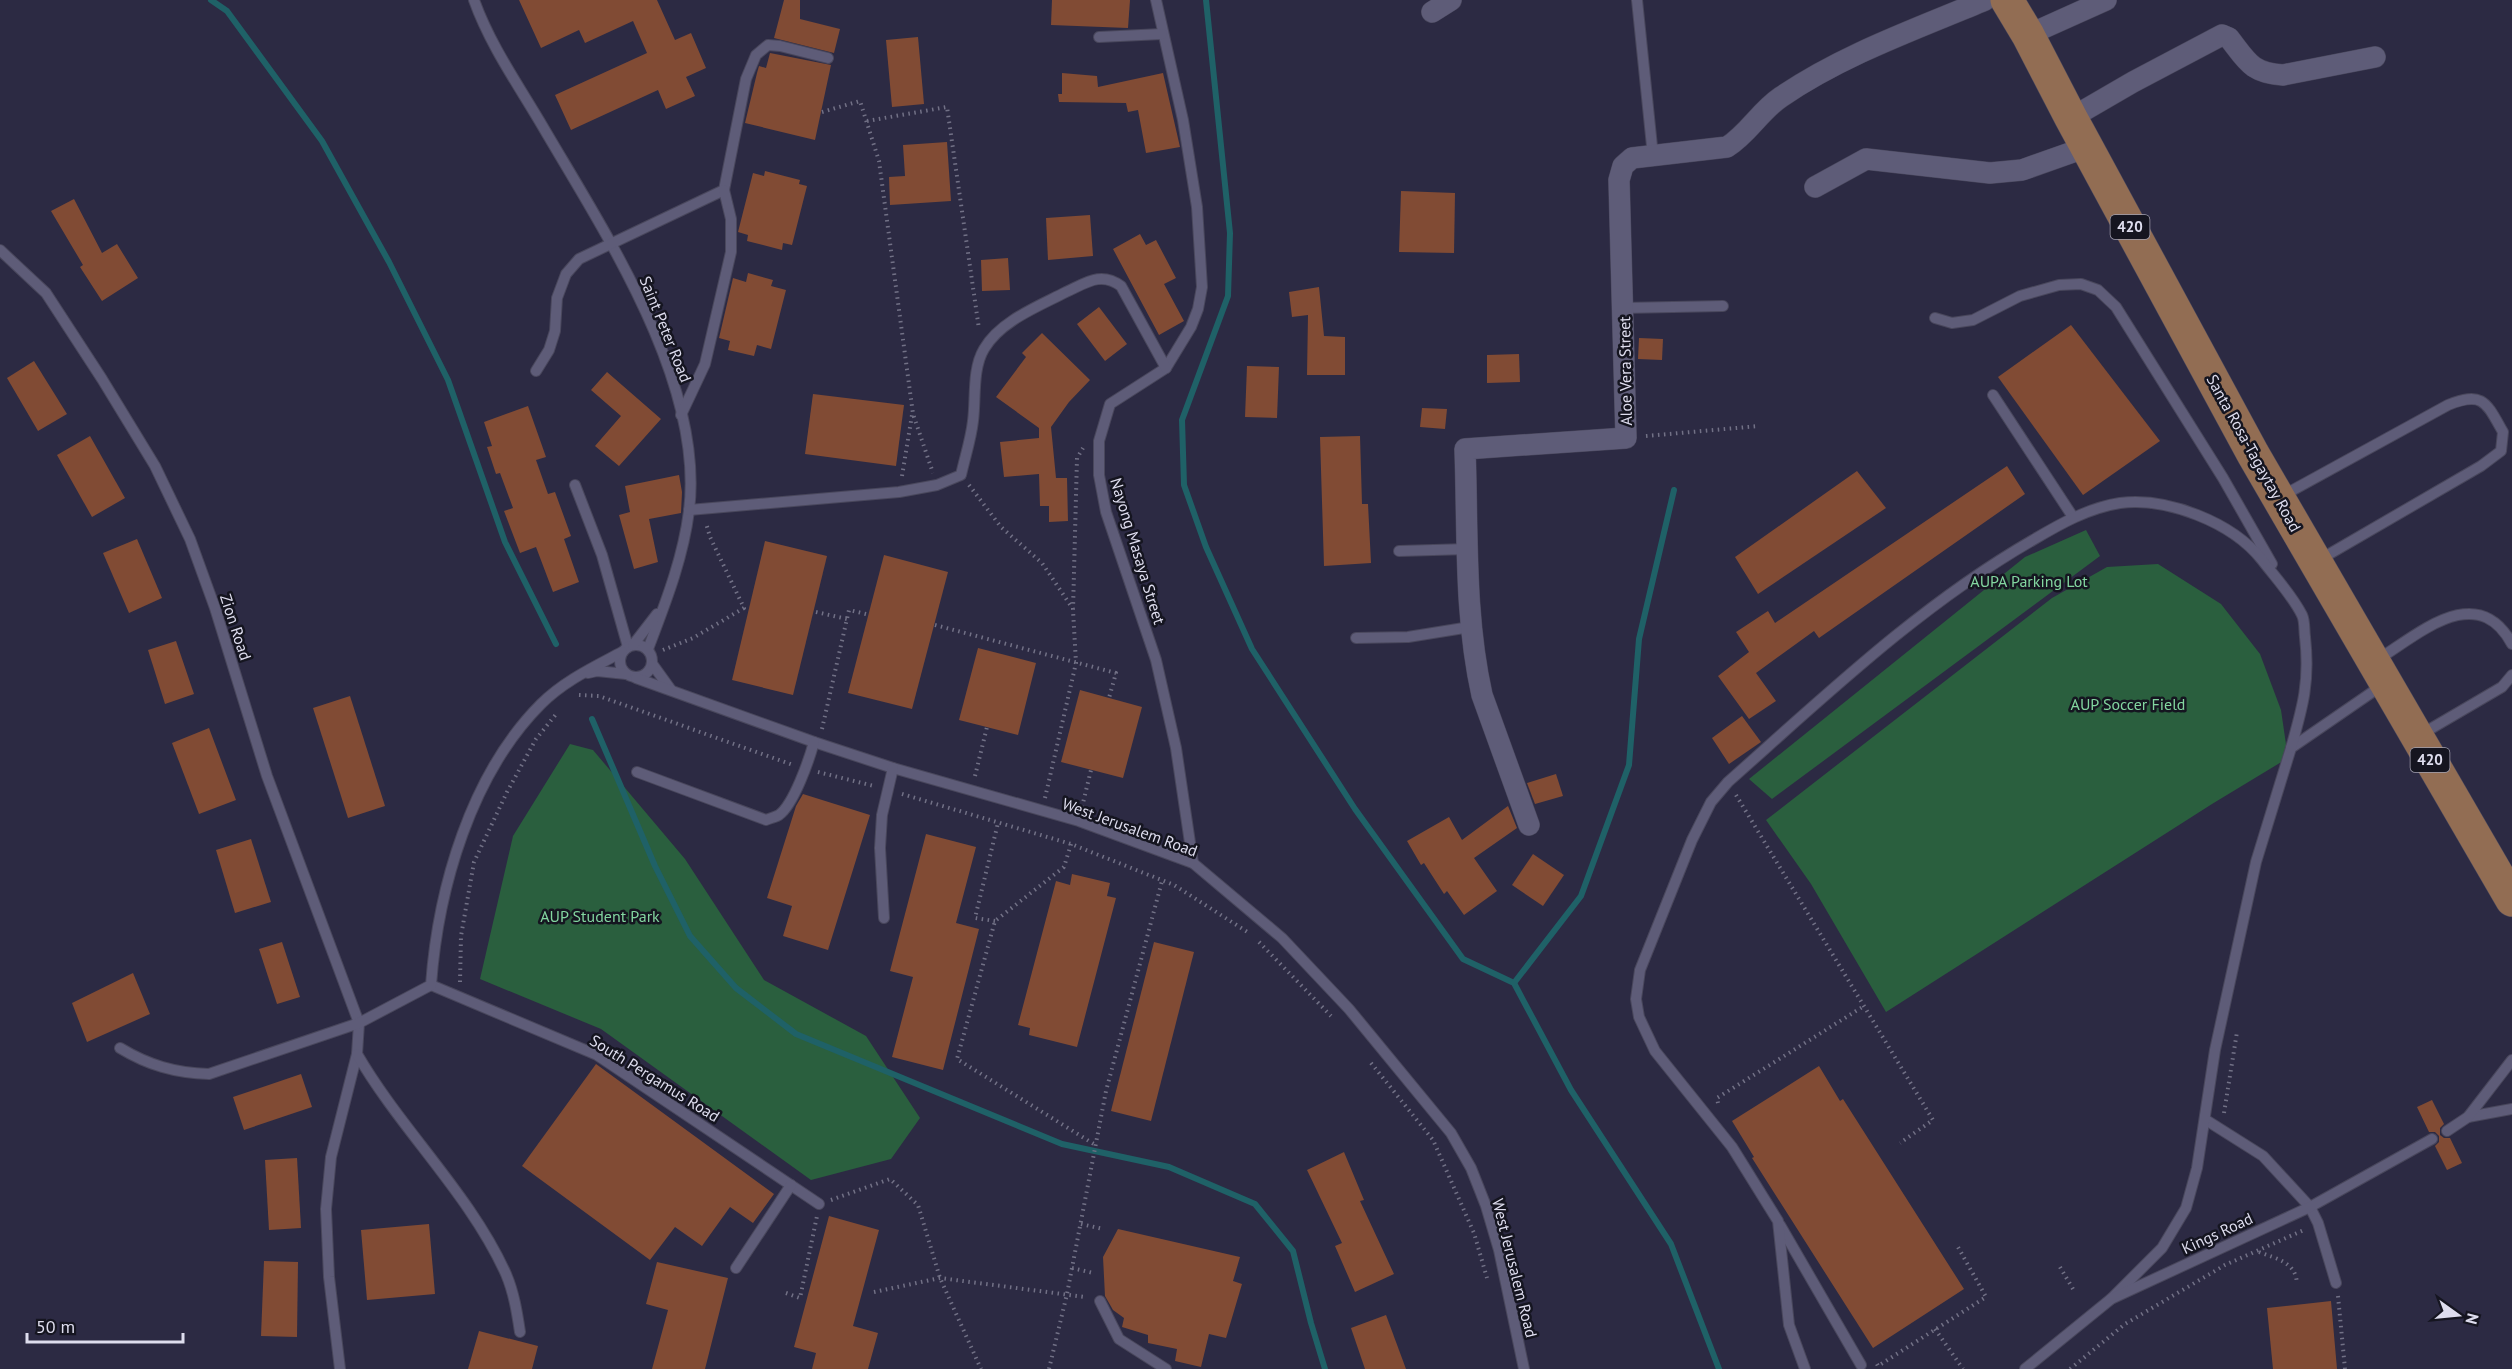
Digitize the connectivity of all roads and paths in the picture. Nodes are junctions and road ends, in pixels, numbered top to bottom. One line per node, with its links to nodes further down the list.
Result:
1 (474, 0): 21 (lane, Saint Peter Road)
2 (1156, 0): 9 (lane, Nayong Masaya Street)
3 (1451, 0): 8 (street)
4 (1637, 0): 18 (lane)
5 (1984, 0): 18 (street, Aloe Vera Street)
6 (2007, 0): 10 (main road, Santa Rosa-Tagaytay Road / 420)
7 (2106, 0): 10 (street)
8 (1432, 12)
9 (1162, 34): 11 (lane); 27 (lane, Nayong Masaya Street)
10 (2028, 35): 15 (main road, Santa Rosa-Tagaytay Road / 420)
11 (1099, 37)
12 (2375, 57): 15 (street)
13 (828, 58): 20 (lane)
14 (822, 112): 16 (path)
15 (2071, 118): 17 (main road, Santa Rosa-Tagaytay Road / 420)
16 (867, 121): 26 (path); 30 (path)
17 (2087, 147): 19 (street); 39 (main road, Santa Rosa-Tagaytay Road / 420)
18 (1653, 156): 24 (street, Aloe Vera Street)
19 (1815, 188)
20 (724, 190): 21 (lane); 31 (lane)
21 (613, 244): 28 (lane); 31 (lane, Saint Peter Road)
22 (0, 250): 91 (lane, Zion Road)
23 (1723, 306): 24 (lane)
24 (1623, 308): 33 (street, Aloe Vera Street)
25 (1935, 318): 50 (lane)
26 (982, 351): 27 (lane); 35 (lane)
27 (1166, 368): 83 (lane, Nayong Masaya Street)
28 (536, 371)
29 (1994, 395): 42 (lane)
30 (913, 414): 37 (path); 38 (path)
31 (681, 415): 41 (lane, Saint Peter Road)
32 (1759, 426): 33 (path)
33 (1626, 438): 43 (street, Aloe Vera Street)
34 (1088, 440): 47 (path)
35 (961, 475): 37 (lane); 47 (path)
36 (575, 485): 56 (lane)
37 (937, 485): 38 (lane)
38 (899, 492): 40 (lane)
39 (2279, 498): 45 (main road, Santa Rosa-Tagaytay Road / 420); 45 (lane)
40 (702, 508): 41 (lane); 57 (path)
41 (689, 510): 46 (lane, Saint Peter Road)
42 (2073, 517): 50 (lane); 75 (lane)
43 (1469, 549): 44 (lane); 53 (street, Aloe Vera Street)
44 (1399, 551)
45 (2316, 562): 59 (main road, Santa Rosa-Tagaytay Road / 420)
46 (665, 604): 56 (lane, Saint Peter Road); 57 (lane, Saint Peter Road)
47 (1073, 610): 58 (path)
48 (816, 612): 51 (path)
49 (870, 615): 51 (path)
50 (2303, 616): 70 (lane)
51 (847, 619): 69 (path)
52 (935, 626): 58 (path)
53 (1470, 627): 54 (lane); 81 (street, Aloe Vera Street)
54 (1356, 638)
55 (2512, 644): 59 (lane)
56 (628, 648): 57 (lane); 60 (lane); 62 (lane)
57 (651, 656): 62 (lane); 63 (lane)
58 (1076, 663): 65 (path); 78 (path)
59 (2380, 672): 68 (main road, Santa Rosa-Tagaytay Road / 420); 70 (lane)
60 (579, 675): 62 (lane, West Jerusalem Road); 88 (lane)
61 (2512, 675): 68 (lane)
62 (631, 676): 63 (lane, West Jerusalem Road)
63 (671, 690): 69 (lane, West Jerusalem Road)
64 (578, 695): 72 (path)
65 (1109, 698)
66 (560, 709): 89 (path)
67 (987, 727): 77 (path)
68 (2417, 737): 85 (main road, Santa Rosa-Tagaytay Road / 420)
69 (817, 743): 71 (lane, West Jerusalem Road); 72 (lane)
70 (2291, 748): 101 (lane)
71 (893, 768): 76 (lane); 77 (lane, West Jerusalem Road)
72 (806, 769): 74 (lane); 76 (path)
73 (1091, 770): 79 (path)
74 (636, 772)
75 (1728, 782): 90 (path); 110 (lane)
76 (888, 790): 80 (path); 86 (lane)
77 (972, 790): 78 (lane, West Jerusalem Road)
78 (1042, 811): 79 (lane, West Jerusalem Road)
79 (1079, 821): 83 (lane, West Jerusalem Road)
80 (998, 823): 82 (path); 87 (path)
81 (1529, 825)
82 (1071, 844): 84 (path); 87 (path)
83 (1193, 863): 139 (lane, West Jerusalem Road)
84 (1162, 880): 93 (path); 106 (path)
85 (2512, 900)
86 (884, 918)
87 (995, 921): 106 (path)
88 (431, 985): 89 (lane, South Pergamus Road); 91 (lane)
89 (460, 997): 107 (lane, South Pergamus Road)
90 (1864, 1006): 98 (path); 105 (path)
91 (359, 1023): 94 (lane); 95 (lane, Zion Road)
92 (2238, 1023): 102 (path)
93 (1340, 1024)
94 (120, 1048)
95 (357, 1054): 132 (lane); 135 (lane, Zion Road)
96 (1368, 1060): 123 (path)
97 (2512, 1060): 100 (lane)
98 (1720, 1108)
99 (2512, 1109): 100 (lane)
100 (2468, 1117): 103 (lane)
101 (2206, 1120): 102 (lane); 129 (lane)
102 (2221, 1129): 109 (lane)
103 (2447, 1131)
104 (2432, 1139): 109 (lane, Kings Road)
105 (1900, 1143)
106 (1097, 1146): 112 (path)
107 (791, 1185): 108 (lane, South Pergamus Road); 117 (lane)
108 (819, 1204): 120 (path); 126 (path)
109 (2310, 1207): 111 (lane); 129 (lane, Kings Road)
110 (1778, 1221): 134 (lane); 140 (lane)
111 (2318, 1223): 115 (path); 121 (lane)
112 (1081, 1224): 113 (path); 118 (path)
113 (1103, 1229)
114 (1958, 1247): 131 (path)
115 (2259, 1252): 122 (path); 143 (path)
116 (2060, 1267): 124 (path)
117 (736, 1268)
118 (1072, 1268): 119 (path); 127 (path)
119 (1093, 1273)
120 (940, 1278): 125 (path); 127 (path); 136 (path)
121 (2336, 1283): 144 (path)
122 (2297, 1284)
123 (1490, 1288)
124 (2073, 1289)
125 (874, 1292)
126 (786, 1293)
127 (1067, 1294): 128 (path); 137 (path)
128 (1087, 1298)
129 (2111, 1299): 142 (lane, Kings Road)
130 (1100, 1301): 138 (lane)
131 (1935, 1329): 133 (path); 141 (path)
132 (520, 1332)
133 (1872, 1357)
134 (1861, 1365)
135 (340, 1369)
136 (981, 1369)
137 (1049, 1369)
138 (1166, 1369)
139 (1524, 1369)
140 (1805, 1369)
141 (1963, 1369)
142 (2025, 1369)
143 (2071, 1369)
144 (2345, 1369)

